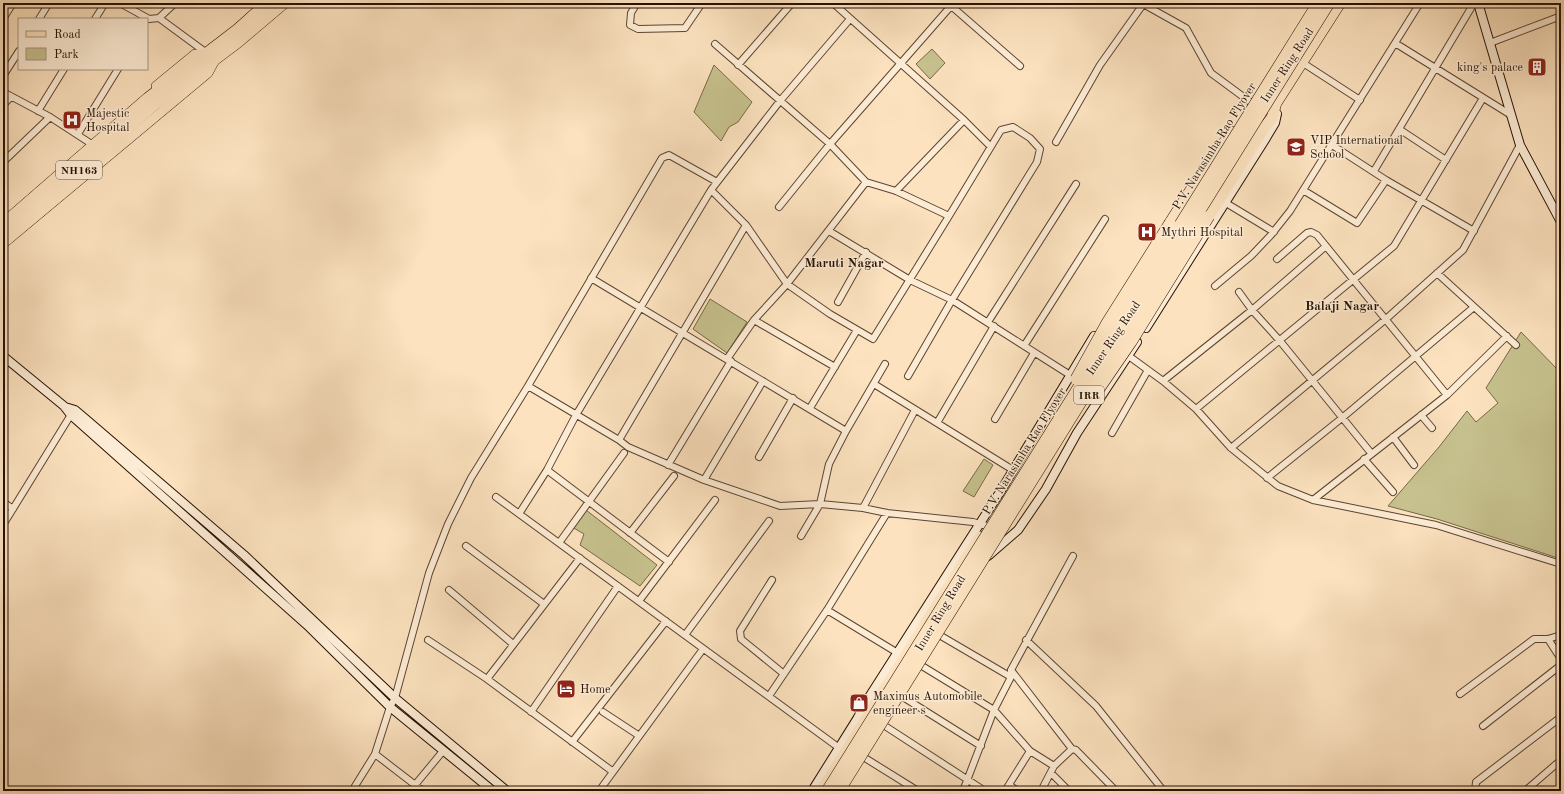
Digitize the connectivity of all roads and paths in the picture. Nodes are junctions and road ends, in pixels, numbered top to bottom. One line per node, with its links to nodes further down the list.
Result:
1 (49, 3): 22 (street)
2 (105, 3): 23 (street)
3 (121, 3): 24 (street)
4 (175, 3): 25 (street)
5 (284, 3): 33 (highway, NH163)
6 (637, 3): 7 (street)
7 (702, 3)
8 (792, 3): 36 (street)
9 (833, 3): 27 (street)
10 (1144, 3): 49 (street); 58 (street)
11 (1312, 3): 49 (main road, Inner Ring Road / IRR)
12 (1318, 3): 161 (highway, P.V. Narasimha Rao Flyover, bridge)
13 (1329, 3): 161 (highway, P.V. Narasimha Rao Flyover, bridge)
14 (1341, 3): 34 (main road, Inner Ring Road / IRR)
15 (1420, 3): 29 (street)
16 (1474, 3): 38 (street)
17 (1478, 3): 30 (street)
18 (11, 4): 26 (street)
19 (950, 4): 35 (street); 37 (street)
20 (260, 5): 33 (highway, NH163)
21 (1561, 16): 30 (street)
22 (40, 18)
23 (96, 18)
24 (145, 18)
25 (159, 18): 28 (street); 33 (street)
26 (3, 19)
27 (850, 19): 35 (street); 47 (street)
28 (148, 20)
29 (1395, 43): 38 (street); 45 (street)
30 (1490, 43): 52 (street)
31 (715, 44): 36 (street)
32 (18, 52): 41 (street)
33 (211, 57): 46 (highway, NH163); 59 (main road); 87 (main road)
34 (1303, 63): 45 (street); 48 (main road, Inner Ring Road / IRR)
35 (901, 64): 54 (street); 60 (street)
36 (738, 65): 47 (street)
37 (1020, 66)
38 (1436, 68): 44 (street); 56 (street)
39 (63, 70): 51 (street)
40 (117, 70): 57 (street)
41 (3, 76)
42 (3, 92): 43 (street)
43 (11, 97): 50 (street); 51 (street)
44 (1483, 98): 52 (street); 64 (street)
45 (1360, 100): 61 (street)
46 (151, 101): 81 (highway, NH163); 86 (highway, NH163)
47 (780, 101): 60 (street); 68 (street)
48 (1277, 103): 75 (street); 114 (main road, Inner Ring Road / IRR); 161 (highway, bridge)
49 (1253, 104): 55 (main road, Inner Ring Road / IRR)
50 (3, 105)
51 (38, 111): 53 (street)
52 (1511, 115): 62 (street)
53 (50, 117): 57 (street); 65 (street)
54 (964, 120): 63 (street); 73 (street)
55 (1240, 125): 95 (main road, Inner Ring Road / IRR); 161 (highway, bridge)
56 (1399, 129): 64 (street); 66 (street)
57 (78, 134): 59 (street)
58 (1056, 142)
59 (90, 143): 78 (main road)
60 (830, 144): 69 (street); 76 (street)
61 (1332, 145): 66 (street); 72 (street)
62 (1520, 145): 80 (street); 83 (street)
63 (990, 146): 77 (street); 99 (street)
64 (1446, 160): 74 (street)
65 (3, 162)
66 (1374, 171): 67 (street)
67 (1386, 180): 72 (street); 74 (street)
68 (717, 182): 71 (street); 92 (street)
69 (866, 182): 73 (street); 84 (street)
70 (1076, 184): 106 (street)
71 (711, 190): 82 (street); 102 (street)
72 (1303, 190): 85 (street)
73 (896, 191): 77 (street)
74 (1422, 200): 83 (street); 94 (street)
75 (1226, 203): 85 (street); 117 (street)
76 (779, 207)
77 (949, 216): 93 (street)
78 (3, 217)
79 (1105, 218): 113 (street)
80 (1561, 222)
81 (3, 224)
82 (746, 225): 96 (street); 109 (street)
83 (1474, 230): 91 (street)
84 (829, 231): 89 (street); 96 (street)
85 (1274, 232): 97 (street)
86 (3, 235)
87 (3, 244)
88 (1326, 246): 90 (street); 94 (street); 103 (street)
89 (866, 252): 93 (street); 100 (street)
90 (1277, 259)
91 (1438, 273): 101 (street); 104 (street)
92 (591, 278): 102 (street); 129 (street)
93 (910, 280): 99 (street); 108 (street)
94 (1354, 280): 104 (street); 111 (street)
95 (1140, 281): 123 (street); 174 (main road, Inner Ring Road / IRR)
96 (787, 284): 105 (street); 108 (street)
97 (1215, 286)
98 (1239, 292): 103 (street)
99 (952, 300): 106 (street); 124 (street)
100 (838, 302)
101 (1474, 307): 110 (street); 118 (street)
102 (642, 308): 109 (street); 136 (street)
103 (1252, 310): 111 (street); 127 (street)
104 (1386, 319): 118 (street); 125 (street)
105 (754, 320): 119 (street); 121 (street)
106 (988, 322): 107 (street)
107 (994, 326): 113 (street); 140 (street)
108 (857, 330): 121 (street)
109 (682, 333): 119 (street); 147 (street)
110 (1507, 336): 112 (street); 130 (street)
111 (1280, 341): 125 (street); 133 (street)
112 (1516, 345)
113 (1024, 346): 115 (street)
114 (1120, 350): 117 (street); 141 (main road, Inner Ring Road / IRR)
115 (1034, 353): 123 (street); 139 (street)
116 (3, 356): 135 (street)
117 (1128, 356): 122 (street); 144 (street)
118 (1416, 357): 130 (street); 138 (street)
119 (729, 360): 126 (street); 153 (street)
120 (885, 364): 128 (street)
121 (835, 367): 132 (street)
122 (1148, 370): 127 (street); 145 (street)
123 (1070, 375): 156 (street)
124 (908, 376)
125 (1312, 380): 138 (street); 148 (street)
126 (763, 381): 131 (street); 159 (street)
127 (1163, 382): 133 (street)
128 (874, 384): 134 (street); 143 (street)
129 (528, 386): 136 (street); 211 (street)
130 (1447, 395): 137 (street)
131 (793, 398): 132 (street); 151 (street)
132 (810, 408): 143 (street)
133 (1196, 409): 148 (street)
134 (915, 410): 140 (street); 168 (street)
135 (73, 413): 169 (street); 211 (street); 212 (street)
136 (576, 415): 147 (street); 155 (street)
137 (1421, 415): 142 (street); 146 (street)
138 (1342, 418): 150 (street); 158 (street)
139 (995, 419)
140 (937, 423): 156 (street)
141 (1068, 427): 144 (street); 179 (main road, Inner Ring Road / IRR)
142 (1432, 428)
143 (846, 431): 167 (street)
144 (1077, 433): 179 (street)
145 (1112, 433)
146 (1393, 436): 150 (street); 154 (street)
147 (619, 440): 153 (street)
148 (1231, 448): 158 (street)
149 (624, 453): 166 (street)
150 (1371, 453): 152 (street)
151 (759, 457)
152 (1364, 459): 160 (street); 164 (street)
153 (668, 465): 159 (street)
154 (1414, 465)
155 (547, 470): 166 (street); 171 (street)
156 (1013, 470): 174 (street)
157 (674, 476): 175 (street)
158 (1267, 478): 164 (street)
159 (704, 480): 167 (street)
160 (1393, 492)
161 (1018, 496): 246 (highway, P.V. Narasimha Rao Flyover, bridge); 247 (highway, P.V. Narasimha Rao Flyover, bridge)
162 (496, 497): 171 (street)
163 (715, 500): 182 (street)
164 (1313, 500): 183 (street)
165 (3, 502): 169 (street)
166 (588, 502): 175 (street); 177 (street)
167 (820, 504): 168 (street); 176 (street)
168 (863, 508): 170 (street)
169 (12, 509): 173 (street)
170 (887, 512): 174 (street); 189 (street)
171 (519, 514): 177 (street)
172 (769, 521): 191 (street)
173 (3, 525)
174 (983, 525): 197 (main road, Inner Ring Road / IRR); 201 (street)
175 (630, 533): 182 (street)
176 (801, 536)
177 (559, 543): 181 (street)
178 (466, 546): 188 (street)
179 (988, 556): 193 (main road, Inner Ring Road / IRR)
180 (1073, 556): 196 (street)
181 (580, 558): 185 (street); 188 (street)
182 (669, 562): 187 (street)
183 (1561, 564)
184 (772, 580): 205 (street)
185 (618, 586): 187 (street); 214 (street)
186 (449, 590): 198 (street)
187 (639, 601): 190 (street)
188 (544, 604): 198 (street)
189 (827, 610): 201 (street); 205 (street)
190 (666, 621): 191 (street); 220 (street)
191 (685, 635): 199 (street)
192 (1561, 635): 194 (street)
193 (940, 636): 200 (main road, Inner Ring Road / IRR); 206 (street)
194 (1548, 639): 202 (street); 208 (street)
195 (428, 640): 207 (street)
196 (1026, 640): 206 (street); 236 (street)
197 (913, 642): 200 (main road); 201 (main road, Inner Ring Road / IRR)
198 (513, 644): 207 (street)
199 (703, 649): 209 (street); 219 (street)
200 (930, 652): 204 (main road, Inner Ring Road / IRR)
201 (901, 655): 222 (main road, Inner Ring Road / IRR)
202 (1561, 659)
203 (1561, 665): 218 (street)
204 (922, 666): 210 (main road, Inner Ring Road / IRR); 213 (street)
205 (784, 674): 209 (street)
206 (1011, 674): 213 (street); 223 (street)
207 (487, 679): 214 (street)
208 (1460, 694)
209 (769, 696): 222 (street)
210 (903, 697): 217 (main road, Inner Ring Road / IRR); 221 (street)
211 (395, 698): 212 (street); 242 (street)
212 (390, 708): 224 (street); 226 (street)
213 (994, 710): 221 (street); 225 (street)
214 (531, 712): 220 (street)
215 (603, 712): 219 (street)
216 (1561, 716): 256 (street)
217 (885, 726): 227 (main road, Inner Ring Road / IRR); 232 (street)
218 (1483, 726)
219 (638, 735): 230 (street)
220 (572, 742): 230 (street)
221 (981, 746): 232 (street)
222 (841, 749): 244 (street); 245 (main road, Inner Ring Road / IRR)
223 (1072, 749): 229 (street); 255 (street)
224 (443, 751): 233 (street); 241 (street)
225 (1030, 752): 229 (street); 234 (street)
226 (375, 754): 233 (street); 238 (street)
227 (865, 758): 247 (main road, Inner Ring Road / IRR); 248 (street)
228 (1561, 760): 257 (street)
229 (1054, 766): 231 (street)
230 (612, 771): 243 (street)
231 (1051, 773): 253 (street); 254 (street)
232 (968, 780): 249 (street); 250 (street)
233 (415, 785): 239 (street); 240 (street)
234 (1009, 785): 251 (street); 252 (street)
235 (3, 789): 237 (street)
236 (1162, 789)
237 (10, 791)
238 (352, 791)
239 (410, 791)
240 (423, 791)
241 (493, 791)
242 (507, 791)
243 (600, 791)
244 (812, 791)
245 (820, 791)
246 (828, 791)
247 (844, 791)
248 (918, 791)
249 (963, 791)
250 (985, 791)
251 (1005, 791)
252 (1018, 791)
253 (1041, 791)
254 (1069, 791)
255 (1116, 791)
256 (1475, 791)
257 (1525, 791)

